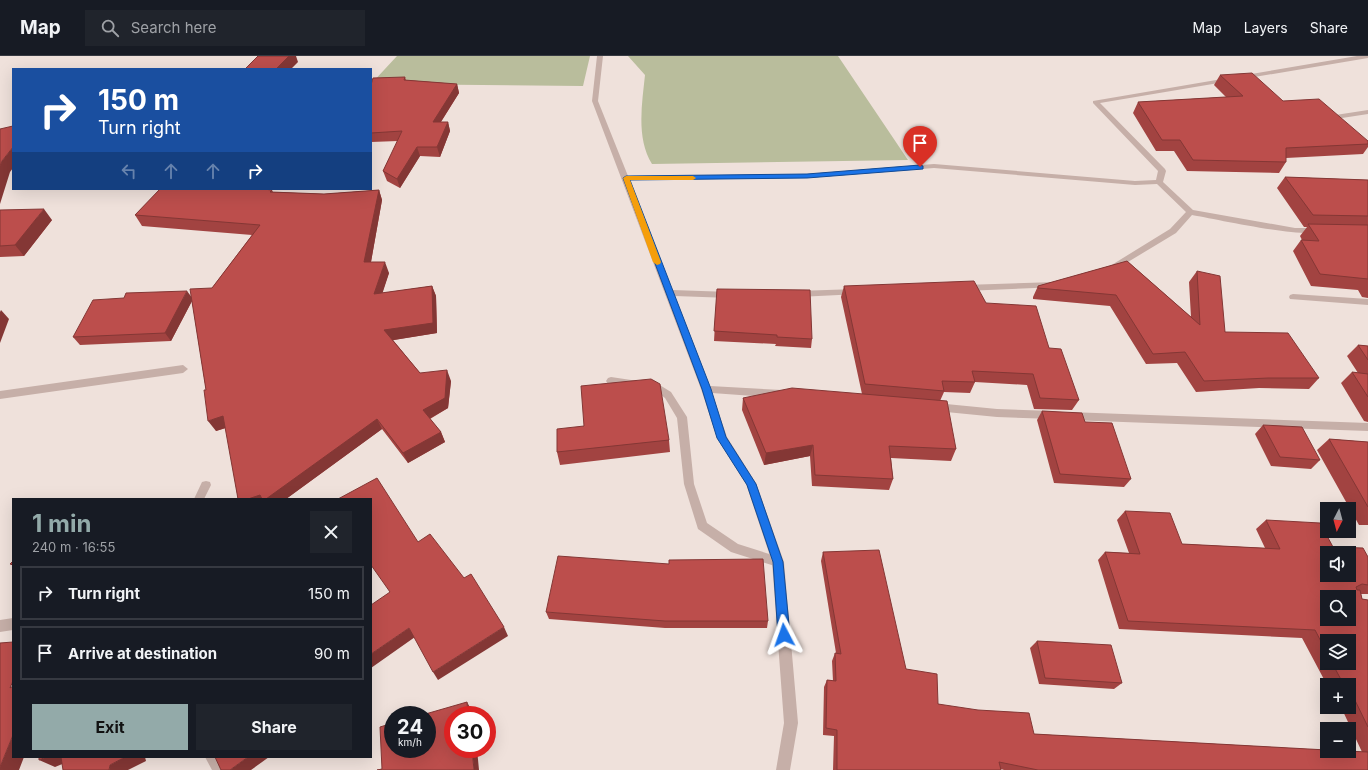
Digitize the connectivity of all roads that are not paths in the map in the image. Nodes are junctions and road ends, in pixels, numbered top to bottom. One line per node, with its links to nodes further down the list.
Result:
1 (600, 56): 5 (street)
2 (1368, 56): 6 (street)
3 (1368, 112): 4 (street)
4 (1329, 118)
5 (626, 178): 6 (street); 13 (street)
6 (1159, 182): 7 (street)
7 (1190, 212): 8 (street); 9 (street)
8 (1324, 231)
9 (1105, 272)
10 (1067, 284): 11 (street)
11 (955, 288)
12 (867, 292): 15 (street)
13 (669, 294): 14 (street); 20 (street)
14 (740, 295)
15 (787, 295)
16 (1293, 297): 17 (street)
17 (1368, 302)
18 (184, 369): 22 (street)
19 (612, 381): 27 (street)
20 (706, 389): 21 (street); 27 (street)
21 (790, 394)
22 (0, 395)
23 (928, 406): 24 (street)
24 (1368, 427)
25 (206, 485): 26 (street)
26 (200, 498)
27 (778, 562): 32 (street)
28 (12, 624): 29 (street)
29 (0, 626)
30 (213, 758): 31 (street)
31 (219, 770)
32 (783, 770)

